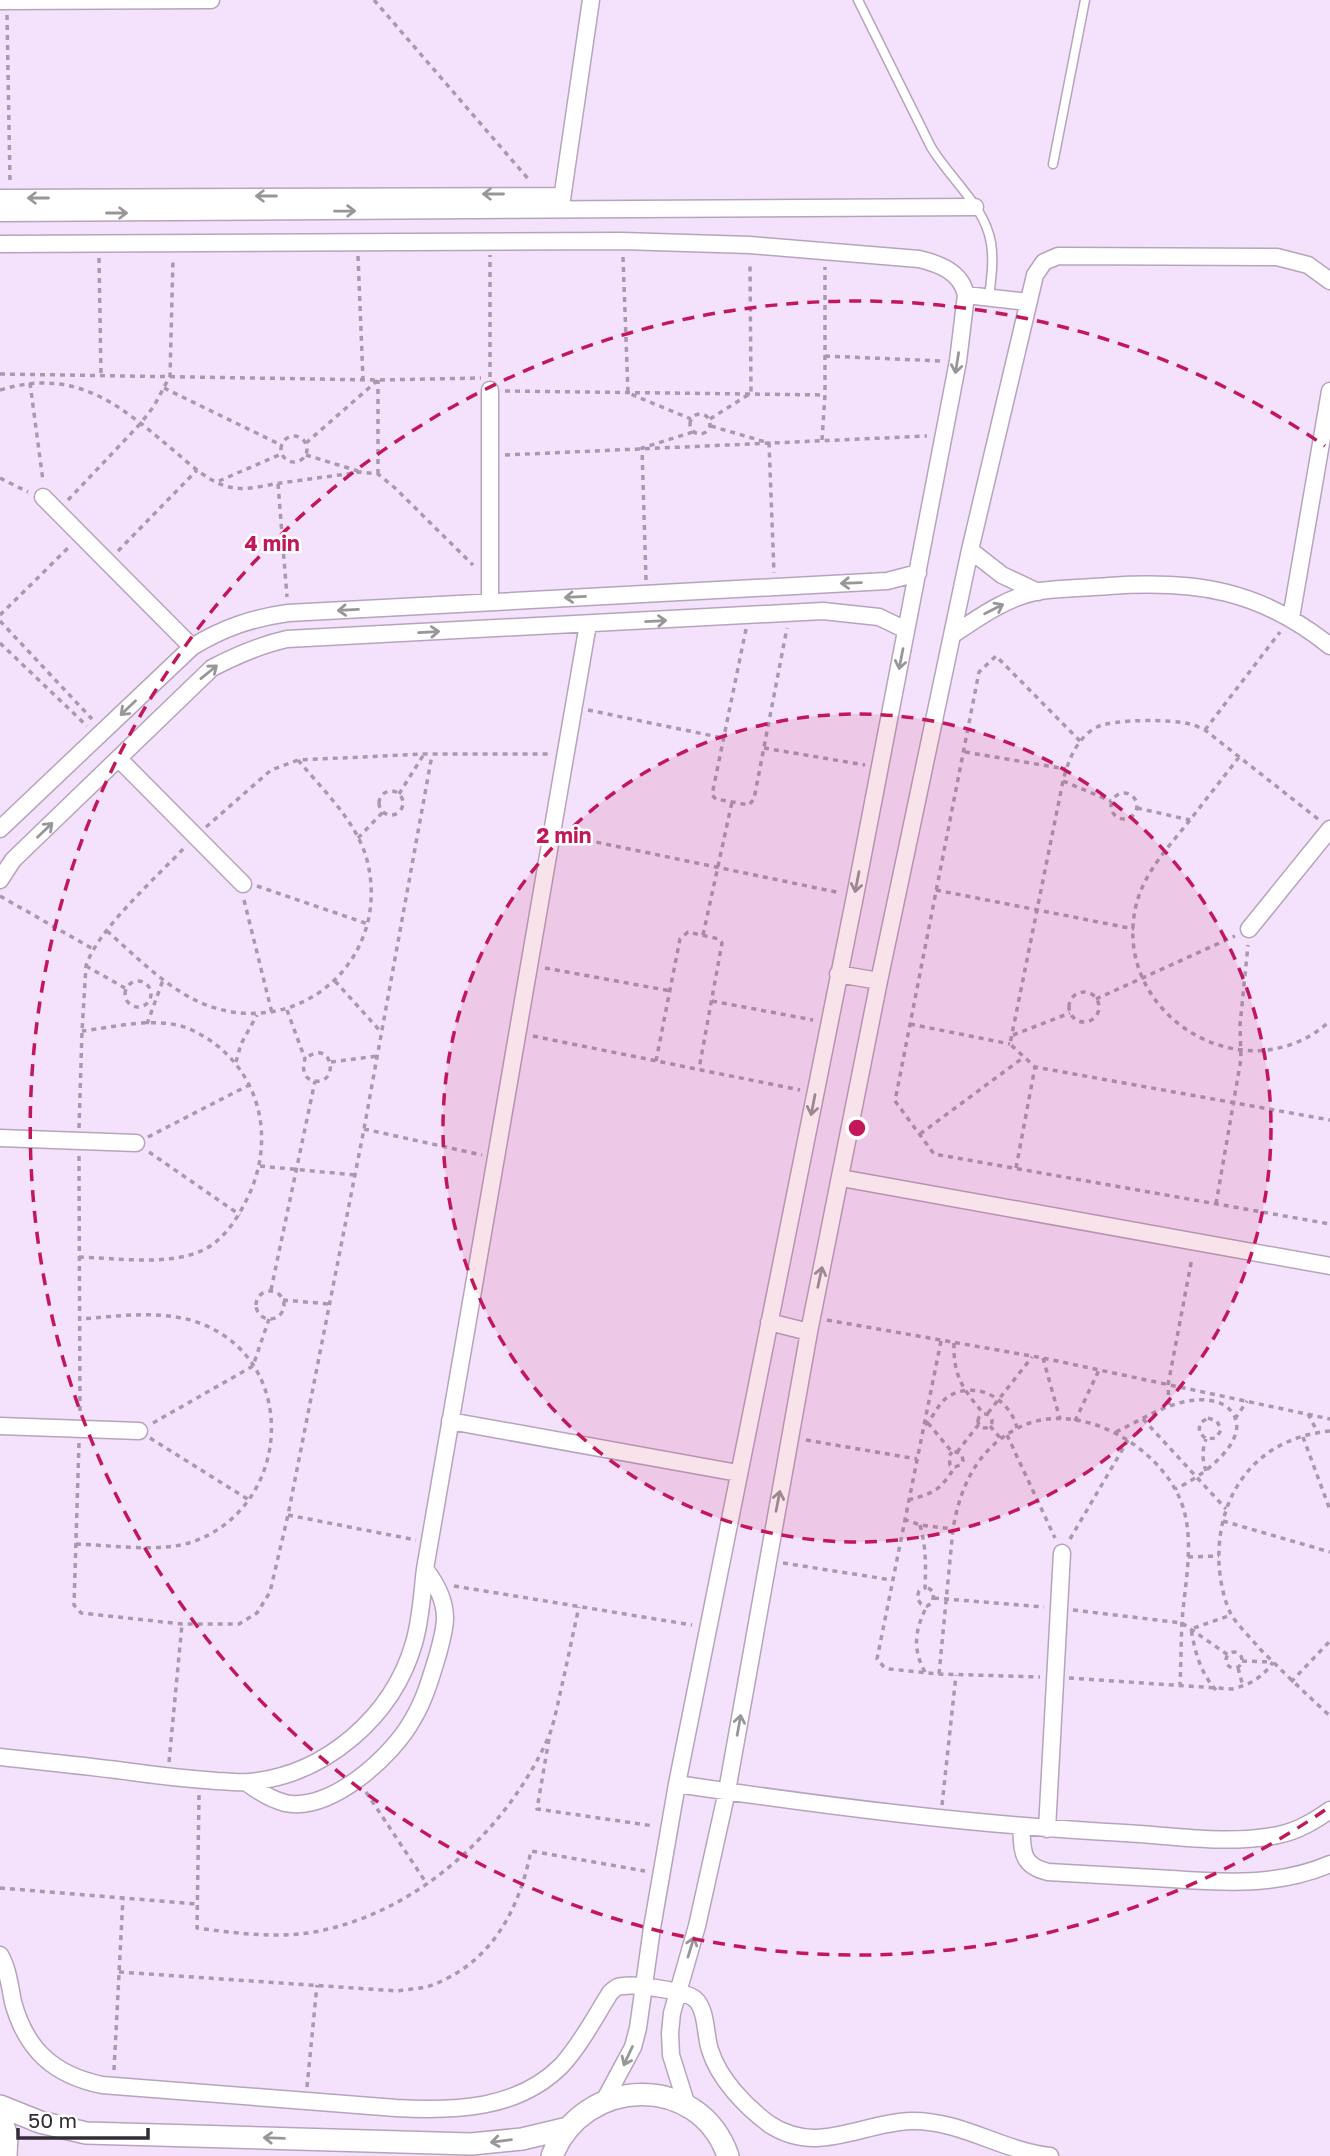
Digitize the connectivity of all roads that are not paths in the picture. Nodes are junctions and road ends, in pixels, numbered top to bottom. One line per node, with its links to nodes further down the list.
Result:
1 (178, 0): 2 (street); 7 (street)
2 (211, 0)
3 (591, 0): 10 (street)
4 (858, 0): 11 (lane)
5 (1085, 0): 8 (lane)
6 (0, 1): 7 (street)
7 (7, 1)
8 (1052, 164)
9 (5, 198): 10 (street, one-way to 9)
10 (561, 202): 11 (street); 12 (street, one-way to 10)
11 (975, 207): 16 (lane)
12 (0, 213)
13 (0, 244): 15 (street)
14 (1330, 281): 17 (street)
15 (966, 295): 16 (street); 22 (street, one-way to 22)
16 (989, 298): 17 (street)
17 (1028, 302): 21 (street)
18 (490, 390): 25 (street)
19 (1330, 391): 28 (street)
20 (49, 503): 34 (street)
21 (970, 550): 24 (street); 31 (street)
22 (918, 573): 23 (street, one-way to 23); 30 (street)
23 (822, 584): 25 (street, one-way to 25); 26 (street)
24 (1038, 592): 28 (street); 31 (street, one-way to 24)
25 (490, 601): 27 (street, one-way to 27)
26 (823, 611): 29 (street, one-way to 26); 30 (street)
27 (257, 617): 32 (street); 34 (street)
28 (1290, 618): 33 (street)
29 (588, 624): 32 (street, one-way to 29); 49 (street)
30 (906, 630): 41 (street, one-way to 41)
31 (954, 634): 42 (street)
32 (268, 643): 35 (street, one-way to 32)
33 (1330, 646)
34 (192, 647): 36 (street, one-way to 36)
35 (119, 758): 38 (street, one-way to 35); 39 (street)
36 (1, 825)
37 (1325, 825): 40 (street)
38 (0, 880)
39 (241, 882)
40 (1249, 929)
41 (838, 974): 42 (street); 47 (street, one-way to 47)
42 (880, 981): 45 (street)
43 (0, 1138): 44 (street)
44 (136, 1143)
45 (841, 1178): 46 (street); 48 (street, one-way to 45)
46 (1330, 1266)
47 (769, 1322): 48 (street); 52 (street)
48 (811, 1325): 58 (street, one-way to 48)
49 (450, 1421): 52 (street); 54 (street)
50 (0, 1426): 51 (street)
51 (139, 1431)
52 (738, 1473): 57 (street)
53 (1062, 1553): 61 (street)
54 (425, 1569): 56 (street); 56 (street)
55 (0, 1757): 56 (street)
56 (247, 1783)
57 (677, 1784): 58 (street); 64 (street)
58 (727, 1791): 60 (street); 65 (street, one-way to 58)
59 (1330, 1810): 61 (street)
60 (1021, 1826): 61 (street); 62 (street)
61 (1047, 1829)
62 (1330, 1864)
63 (0, 1955): 64 (street)
64 (645, 1988): 65 (street); 66 (street, one-way to 66)
65 (677, 1992): 68 (street); 75 (street)
66 (604, 2101): 68 (street); 70 (street)
67 (0, 2106): 70 (street, one-way to 67)
68 (687, 2106): 71 (street)
69 (0, 2116): 72 (street)
70 (568, 2127): 73 (street)
71 (724, 2147): 74 (street)
72 (6, 2156)
73 (552, 2156)
74 (748, 2156)
75 (1050, 2156)

